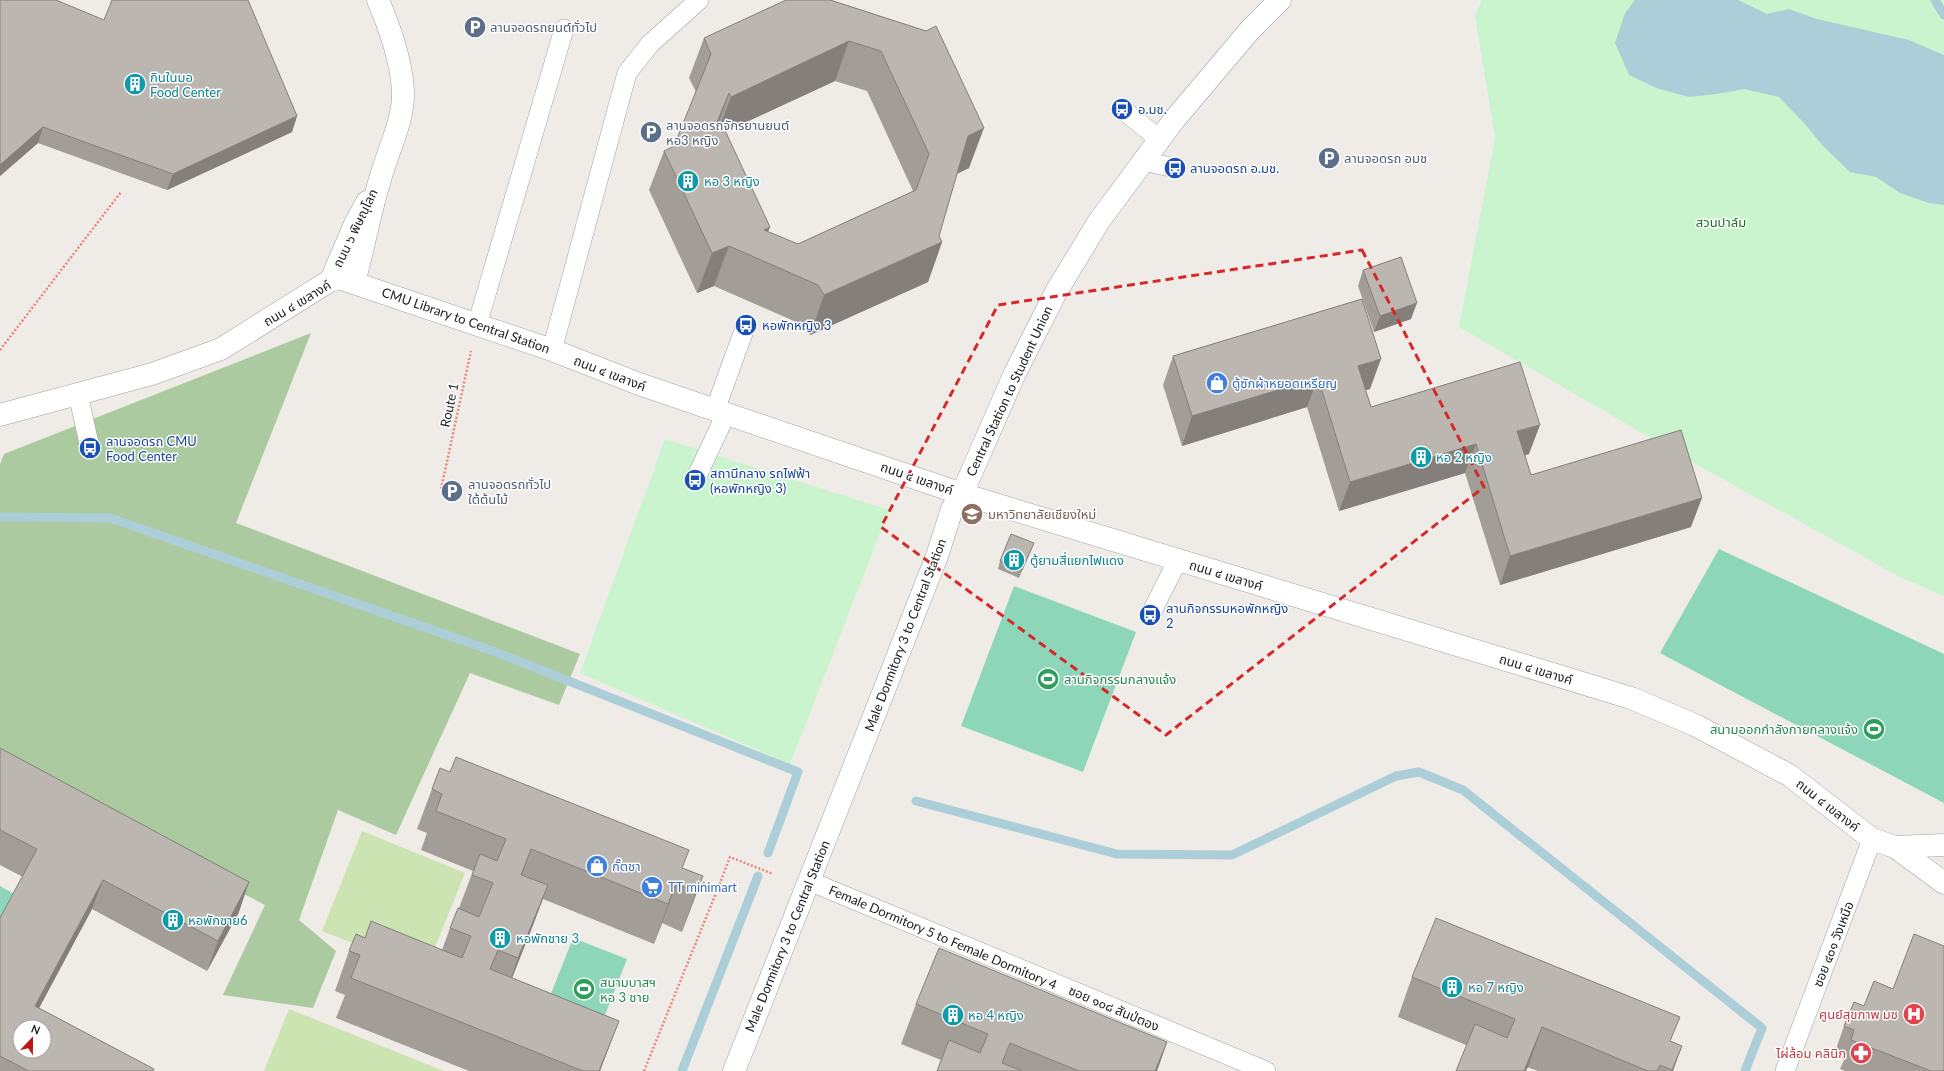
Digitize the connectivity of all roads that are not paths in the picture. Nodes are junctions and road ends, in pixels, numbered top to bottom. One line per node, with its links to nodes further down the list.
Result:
1 (378, 0): 10 (lane)
2 (699, 0): 16 (lane)
3 (1280, 0): 5 (lane)
4 (564, 30): 14 (lane)
5 (1245, 36): 7 (street)
6 (1122, 109): 7 (lane)
7 (1159, 139): 8 (lane); 11 (lane, Central Station to Student Union)
8 (1143, 161): 9 (lane); 11 (lane)
9 (1175, 168)
10 (381, 176): 12 (street, ถนน ๖ พิษณุโลก); 12 (street, ถนน ๖ พิษณุโลก)
11 (1112, 202): 13 (lane, Central Station to Student Union)
12 (358, 276): 14 (lane, CMU Library to Central Station); 18 (lane)
13 (1056, 292): 17 (lane); 23 (lane, Central Station to Student Union)
14 (477, 325): 16 (lane, CMU Library to Central Station)
15 (746, 325): 19 (lane)
16 (552, 350): 19 (lane, CMU Library to Central Station)
17 (1015, 373): 23 (street)
18 (78, 394): 20 (lane); 21 (lane)
19 (720, 412): 22 (lane); 23 (street, ถนน ๔ เขลางค์)
20 (0, 415)
21 (90, 448)
22 (695, 480)
23 (959, 498): 24 (street, ถนน ๔ เขลางค์); 25 (lane, Male Dormitory 3 to Central Station); 26 (lane)
24 (994, 504): 26 (lane)
25 (937, 556): 31 (lane, Male Dormitory 3 to Central Station); 31 (street)
26 (1178, 560): 27 (lane); 28 (lane)
27 (1150, 615)
28 (1872, 839): 30 (lane); 35 (lane, ซอย ๔๐๑ วังเหนึอ)
29 (1944, 845): 30 (lane)
30 (1895, 847): 32 (street)
31 (809, 881): 33 (lane, Male Dormitory 3 to Central Station); 34 (lane, Female Dormitory 5 to Female Dormitory 4)
32 (1944, 883)
33 (736, 1066)
34 (1265, 1071)
35 (1785, 1071)

